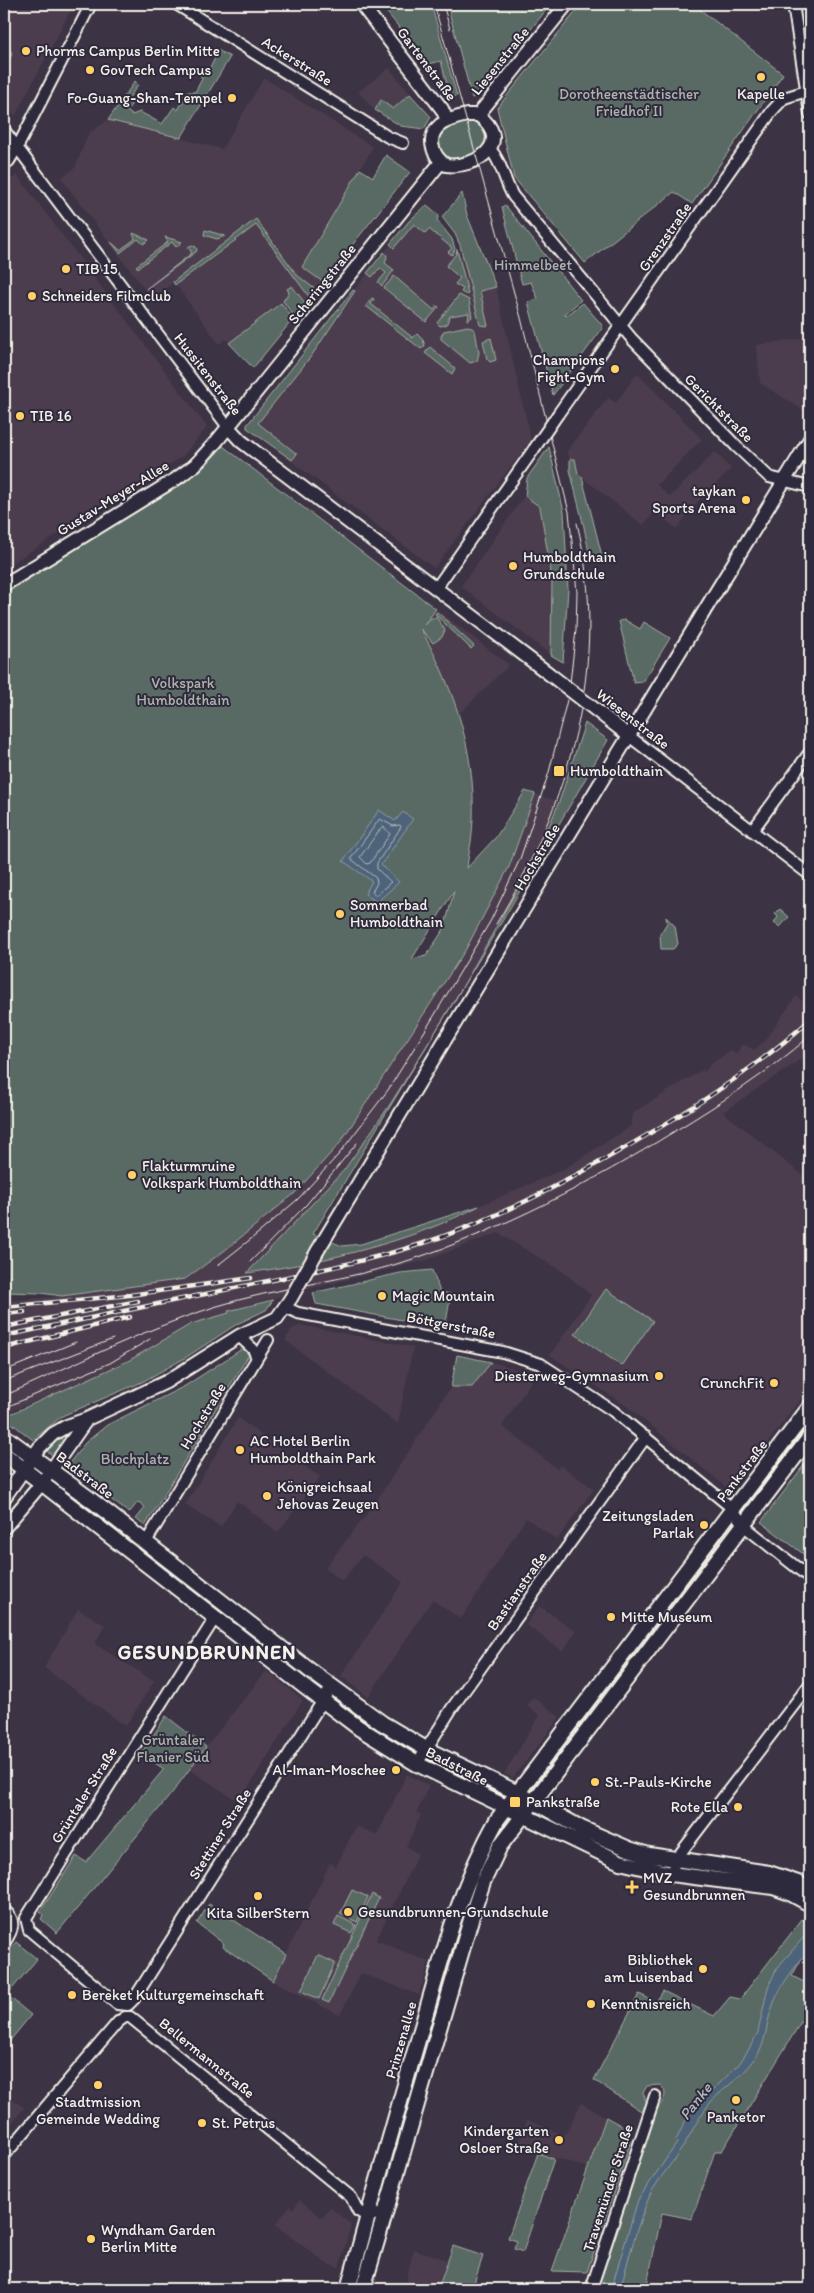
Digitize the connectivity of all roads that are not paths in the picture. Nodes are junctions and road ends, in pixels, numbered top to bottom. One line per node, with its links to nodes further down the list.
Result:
1 (91, 4): 12 (street)
2 (176, 4): 11 (street, Ackerstraße)
3 (361, 4): 9 (street, Gartenstraße)
4 (567, 4): 8 (street, Liesenstraße)
5 (793, 4): 6 (street)
6 (808, 90): 7 (street); 16 (street, Grenzstraße)
7 (810, 114)
8 (478, 115): 9 (street, Gartenstraße); 13 (street)
9 (447, 120): 14 (street, Gartenstraße)
10 (4, 130): 12 (street, Hussitenstraße)
11 (403, 143)
12 (17, 148): 15 (street); 17 (street, Hussitenstraße)
13 (490, 149): 14 (street); 16 (street)
14 (441, 162): 17 (street, Scheringstraße)
15 (4, 165)
16 (621, 327): 19 (street, Gerichtstraße); 22 (street, Grenzstraße, bridge)
17 (228, 427): 21 (street, Gustav-Meyer-Allee); 22 (street, Hussitenstraße)
18 (810, 440): 19 (street, Hochstraße)
19 (785, 481): 20 (street, Gerichtstraße); 23 (street, Hochstraße)
20 (810, 487)
21 (4, 585)
22 (436, 587): 23 (street, Wiesenstraße, bridge)
23 (629, 736): 25 (street, Wiesenstraße); 27 (street, Hochstraße, bridge)
24 (810, 752): 25 (street)
25 (752, 830): 26 (street, Wiesenstraße)
26 (810, 876)
27 (288, 1302): 28 (street); 34 (street, Böttgerstraße)
28 (239, 1336): 30 (street); 32 (street)
29 (268, 1340): 30 (street, Hochstraße)
30 (256, 1358): 45 (street, Hochstraße)
31 (810, 1407): 42 (main road, Pankstraße)
32 (87, 1419): 37 (street); 39 (street)
33 (4, 1436): 37 (main road, Badstraße)
34 (646, 1437): 42 (street, Böttgerstraße); 52 (street, Bastianstraße)
35 (810, 1437): 43 (main road)
36 (4, 1454): 38 (main road, Badstraße)
37 (33, 1457): 38 (street); 39 (main road, Badstraße)
38 (23, 1469): 40 (main road, Badstraße); 41 (street)
39 (51, 1470): 40 (street); 45 (main road, Badstraße)
40 (42, 1483): 44 (street); 46 (main road, Badstraße)
41 (4, 1498)
42 (733, 1509): 43 (street); 54 (main road, Pankstraße)
43 (742, 1525): 47 (street); 55 (main road)
44 (4, 1528)
45 (146, 1542): 46 (main road); 50 (main road, Badstraße)
46 (137, 1556): 48 (main road, Badstraße)
47 (810, 1578)
48 (215, 1618): 51 (main road, Badstraße); 64 (street, Grüntaler Straße)
49 (810, 1684): 58 (street)
50 (332, 1686): 51 (street, Stettiner Straße); 52 (main road, Badstraße)
51 (322, 1700): 53 (main road, Badstraße); 64 (street, Stettiner Straße)
52 (426, 1749): 53 (street, Bastianstraße); 54 (main road, Badstraße)
53 (417, 1764): 56 (main road, Badstraße)
54 (518, 1793): 55 (main road, Badstraße); 56 (main road, Pankstraße)
55 (533, 1801): 57 (main road, Prinzenallee); 58 (main road, Badstraße)
56 (506, 1808): 57 (main road, Badstraße); 67 (main road, Prinzenallee)
57 (522, 1816): 59 (main road, Badstraße); 67 (main road, Prinzenallee)
58 (676, 1858): 59 (street); 60 (main road, Badstraße)
59 (670, 1874): 61 (main road, Badstraße)
60 (810, 1890)
61 (810, 1904)
62 (6, 1911): 63 (street)
63 (4, 1943)
64 (117, 2004)
65 (655, 2096): 70 (street, Travemünder Straße)
66 (4, 2156): 67 (street, Bellermannstraße)
67 (376, 2214): 68 (main road, Prinzenallee); 69 (main road, Prinzenallee)
68 (348, 2289)
69 (362, 2289)
70 (591, 2289)

